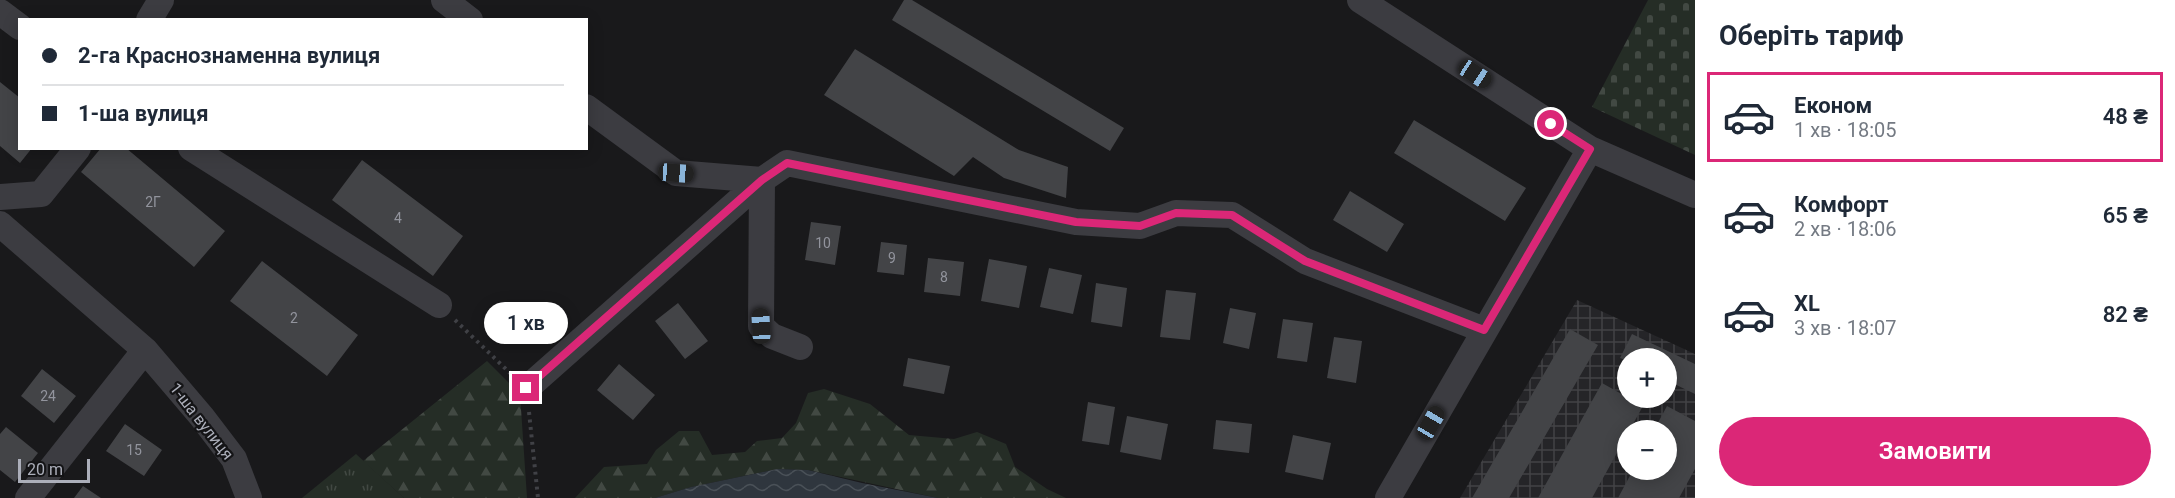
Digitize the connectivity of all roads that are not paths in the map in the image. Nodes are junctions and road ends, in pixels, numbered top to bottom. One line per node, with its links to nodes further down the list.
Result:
1 (161, 0): 5 (street)
2 (444, 0): 6 (street)
3 (1360, 0): 9 (street)
4 (0, 12): 7 (street)
5 (150, 18)
6 (467, 18)
7 (18, 26)
8 (588, 107): 12 (street)
9 (1590, 149): 13 (street); 17 (street)
10 (76, 150): 14 (street)
11 (194, 150): 16 (street)
12 (762, 180): 17 (street); 18 (street); 20 (street)
13 (1695, 195)
14 (0, 197)
15 (0, 224): 19 (street, 1-ша вулиця)
16 (439, 305)
17 (1484, 330): 23 (street)
18 (800, 347)
19 (145, 350): 21 (street); 22 (street, 1-ша вулиця)
20 (526, 388)
21 (28, 498)
22 (249, 498)
23 (1388, 498)

